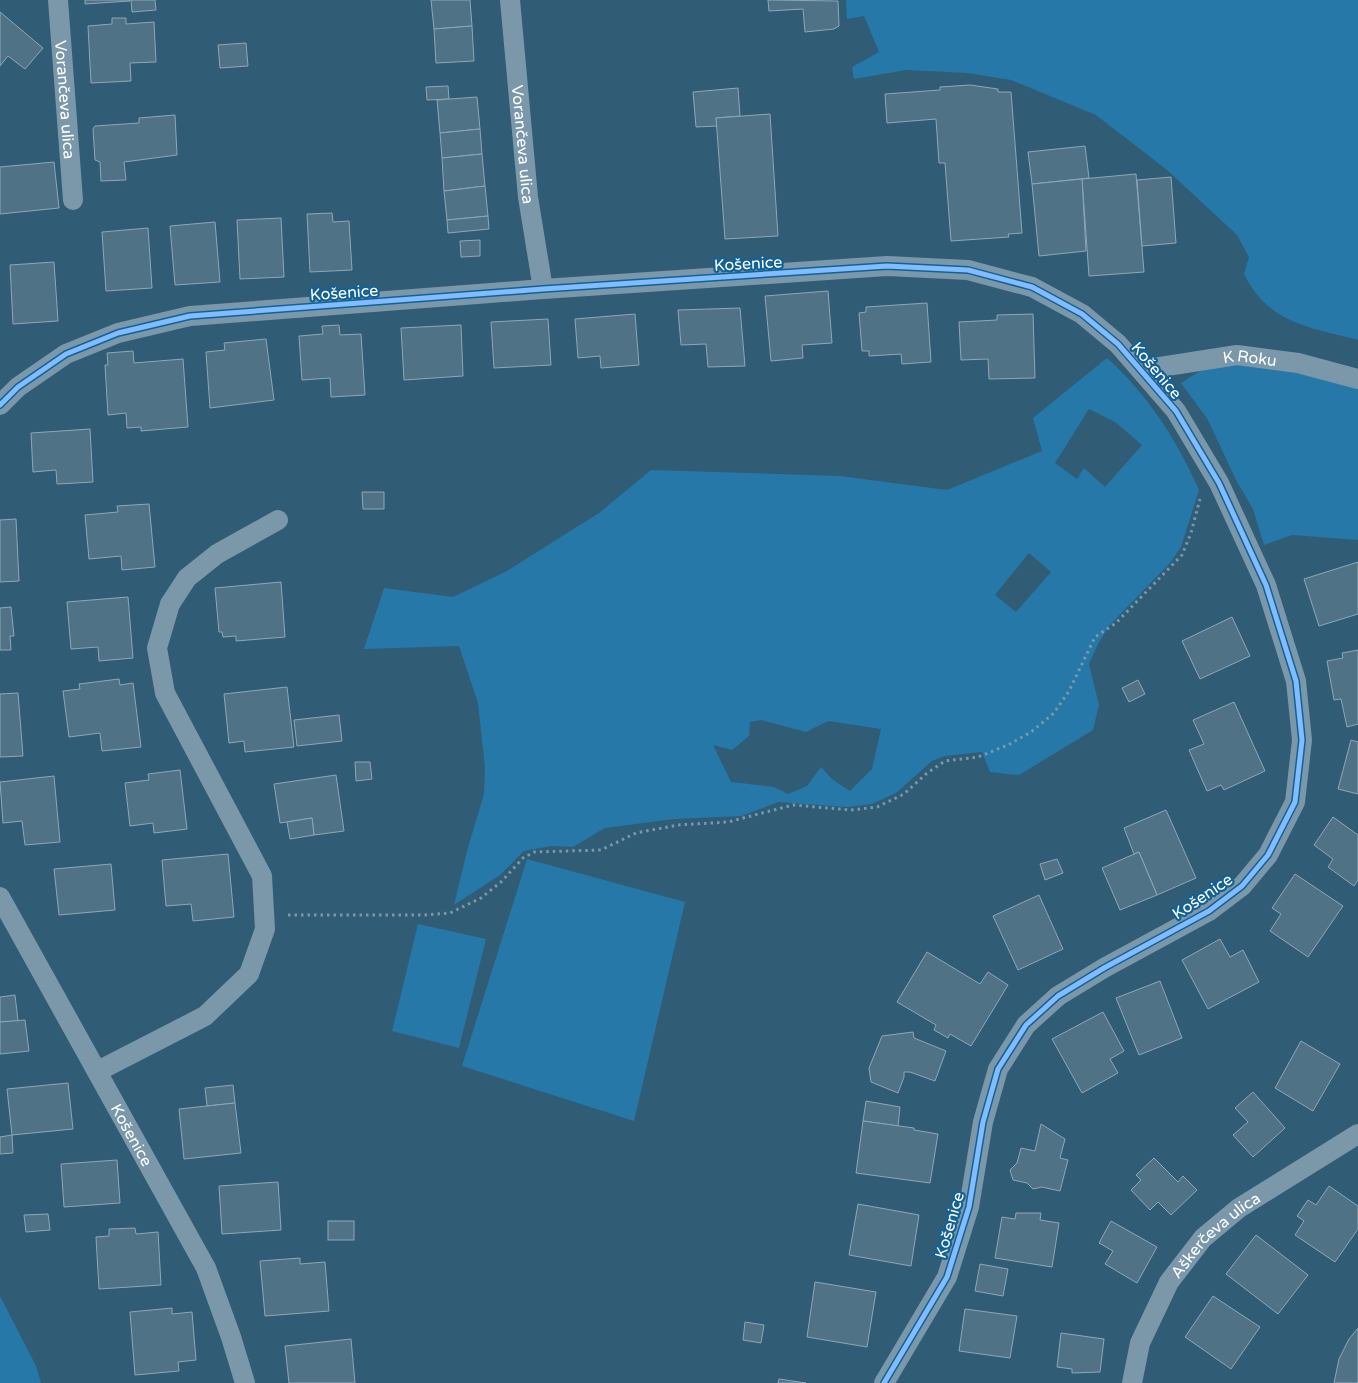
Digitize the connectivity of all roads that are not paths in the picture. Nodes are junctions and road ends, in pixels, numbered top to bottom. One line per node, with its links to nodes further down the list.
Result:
1 (58, 0): 3 (street, Vorančeva ulica)
2 (510, 0): 4 (street, Vorančeva ulica)
3 (73, 200)
4 (543, 289): 5 (street, Košenice); 7 (street, Košenice)
5 (1140, 370): 6 (street, K Roku); 13 (street, Košenice)
6 (1358, 379)
7 (0, 405)
8 (278, 520): 10 (street)
9 (0, 897): 10 (street, Košenice)
10 (98, 1071): 12 (street, Košenice)
11 (1358, 1134): 14 (street, Aškerčeva ulica)
12 (245, 1383)
13 (884, 1383)
14 (1132, 1383)

